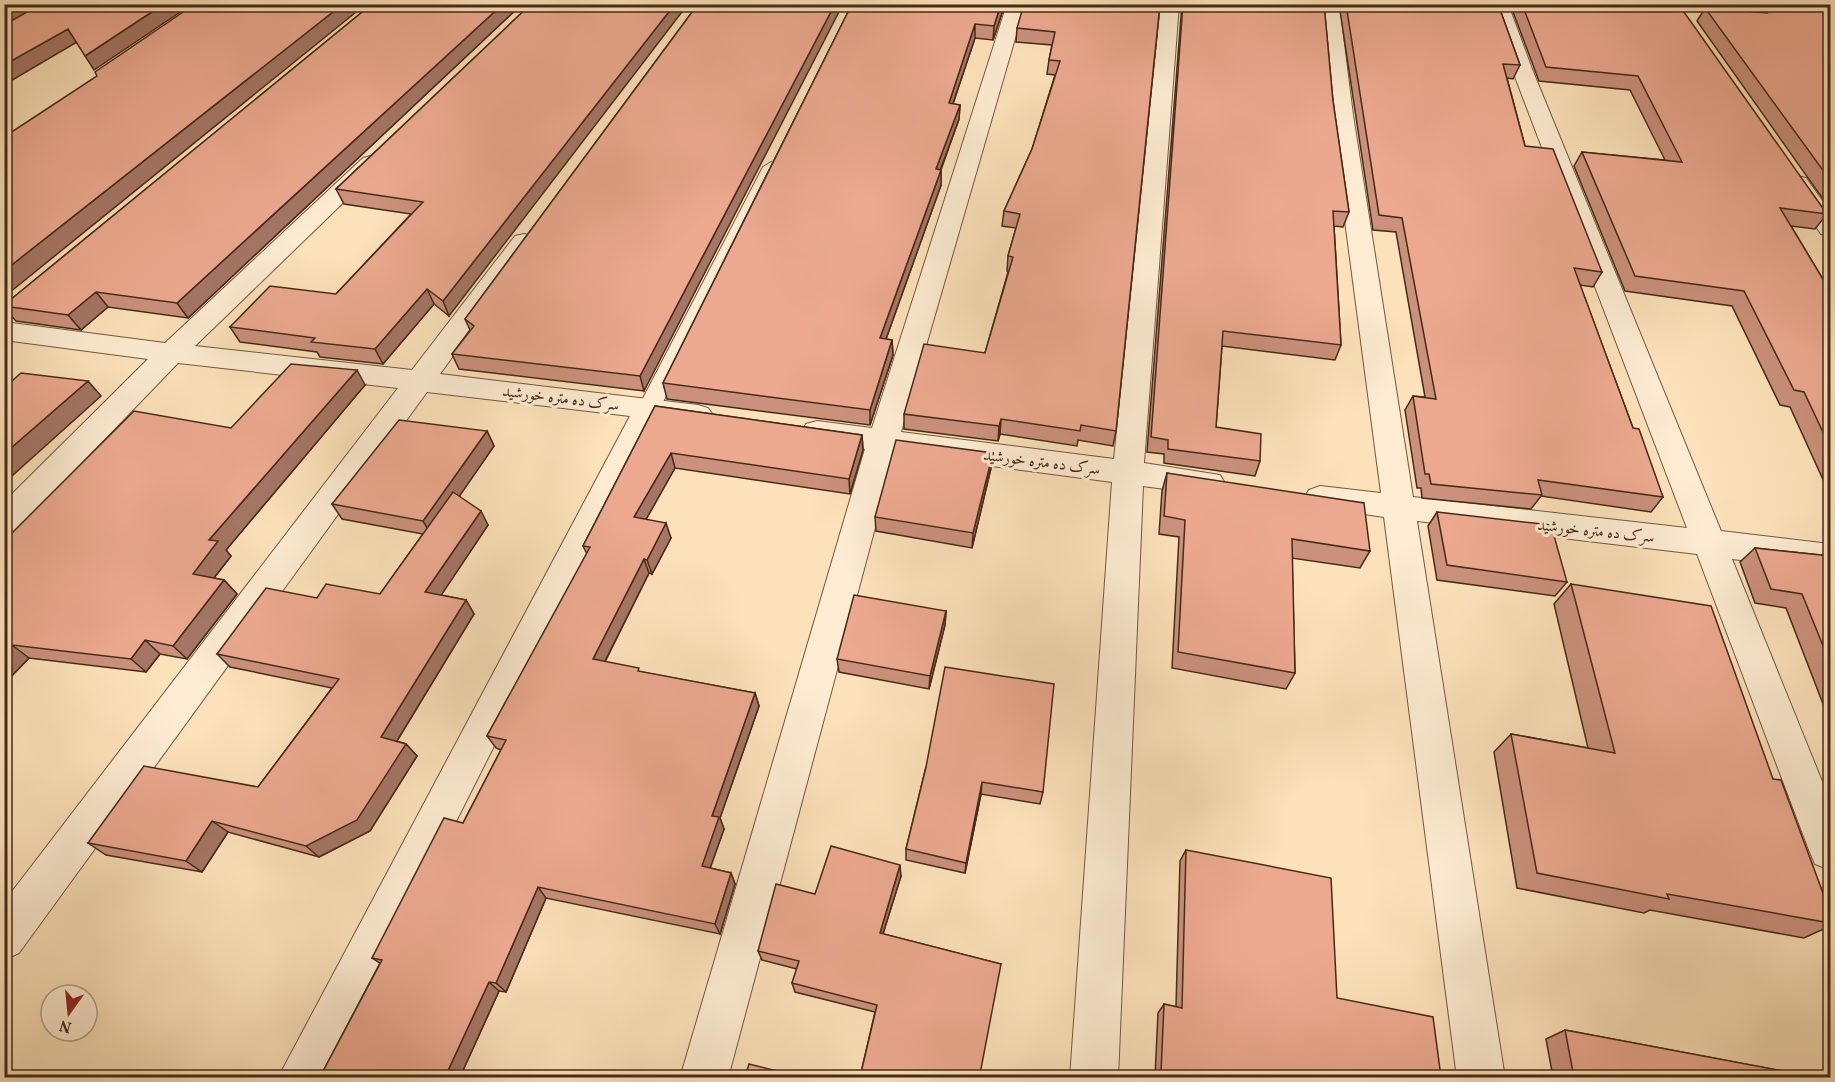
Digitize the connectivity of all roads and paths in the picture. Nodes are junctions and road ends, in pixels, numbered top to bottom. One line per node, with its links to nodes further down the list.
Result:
1 (1016, 4): 16 (street)
2 (1170, 4): 17 (street)
3 (1330, 4): 20 (street)
4 (1499, 4): 22 (street)
5 (383, 151): 11 (street)
6 (778, 153): 13 (lane)
7 (1790, 170): 9 (street)
8 (540, 220): 12 (street)
9 (1830, 229)
10 (8, 317): 11 (street, سرک ده متره خورشید)
11 (170, 354): 12 (street, سرک ده متره خورشید); 21 (street)
12 (420, 379): 13 (street, سرک ده متره خورشید); 25 (street)
13 (649, 408): 14 (street, سرک ده متره خورشید); 26 (street)
14 (731, 420)
15 (789, 428): 16 (street, سرک ده متره خورشید)
16 (883, 441): 17 (street, سرک ده متره خورشید); 27 (street)
17 (1128, 471): 18 (street, سرک ده متره خورشید); 28 (street)
18 (1233, 486)
19 (1292, 494): 20 (street, سرک ده متره خورشید)
20 (1397, 509): 22 (street, سرک ده متره خورشید); 29 (street)
21 (4, 523)
22 (1707, 542): 23 (street, سرک ده متره خورشید); 24 (street)
23 (1830, 557)
24 (1830, 850)
25 (4, 938)
26 (302, 1077)
27 (704, 1077)
28 (1094, 1077)
29 (1480, 1077)

